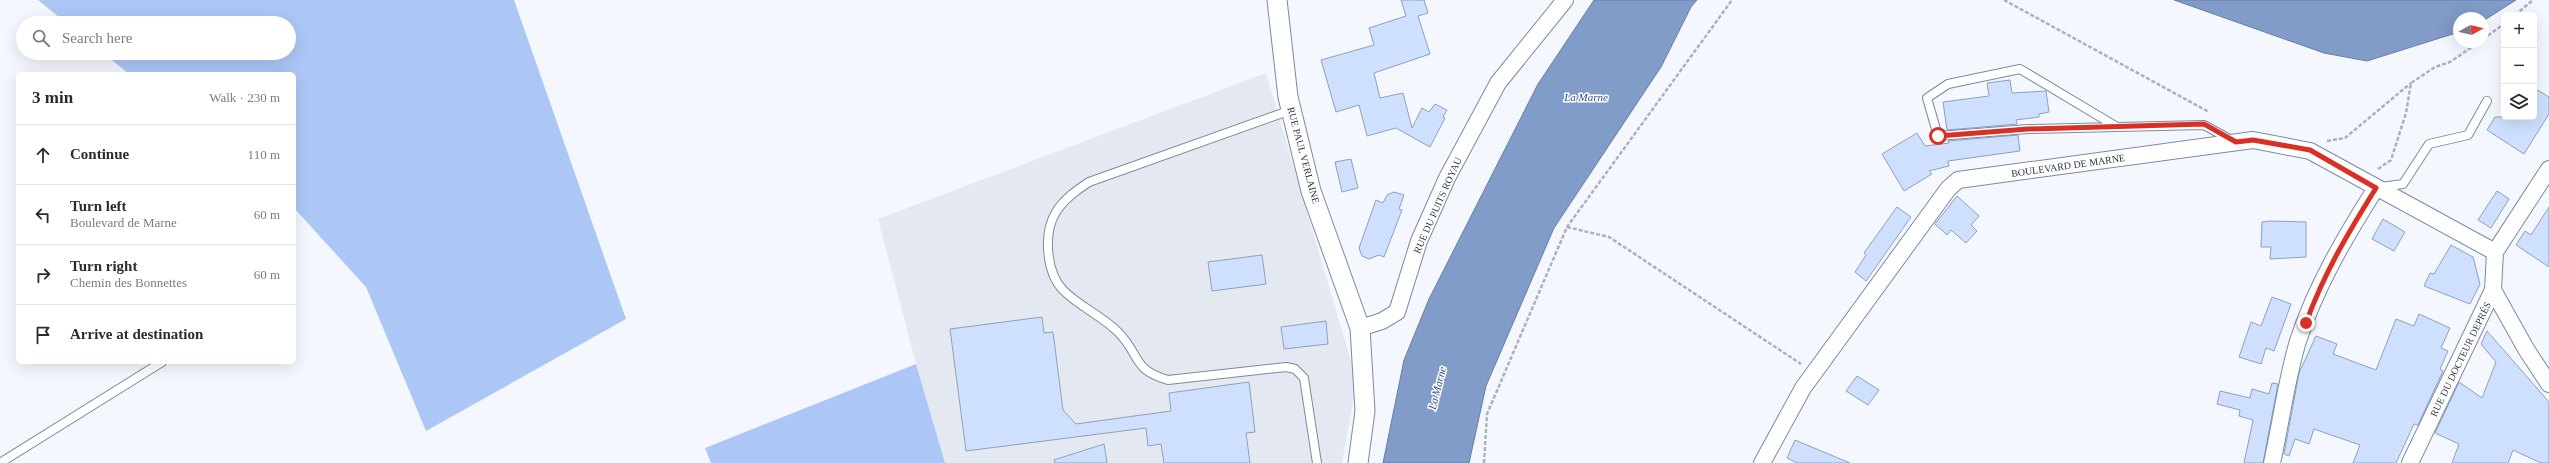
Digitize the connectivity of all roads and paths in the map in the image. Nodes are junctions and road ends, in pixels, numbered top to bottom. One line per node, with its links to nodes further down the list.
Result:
1 (1277, 0): 12 (street, RUE PAUL VERLAINE)
2 (1565, 0): 22 (street, RUE DU PUITS ROYAU)
3 (1732, 0): 19 (path)
4 (2004, 0): 13 (path)
5 (2533, 0): 6 (path)
6 (2519, 12)
7 (2501, 26): 8 (path)
8 (2489, 35)
9 (2470, 48): 10 (path)
10 (2411, 83): 15 (path); 18 (path)
11 (2487, 101): 18 (lane)
12 (1292, 110): 22 (street, RUE PAUL VERLAINE); 27 (lane)
13 (2213, 114)
14 (2117, 126): 14 (lane); 16 (lane)
15 (2325, 141)
16 (2236, 142): 18 (street, BOULEVARD DE MARNE); 24 (street, BOULEVARD DE MARNE)
17 (2549, 168): 20 (street)
18 (2372, 185): 20 (street, BOULEVARD DE MARNE); 31 (street)
19 (1567, 227): 24 (path); 29 (path)
20 (2495, 252): 21 (street, RUE DU DOCTEUR DEPRÉS)
21 (2493, 290): 25 (street); 32 (street, RUE DU DOCTEUR DEPRÉS)
22 (1360, 328): 28 (street)
23 (159, 364): 26 (lane)
24 (1814, 373): 30 (street, BOULEVARD DE MARNE)
25 (2549, 384)
26 (0, 463)
27 (1317, 463)
28 (1358, 463)
29 (1484, 463)
30 (1762, 463)
31 (2272, 463)
32 (2410, 463)

